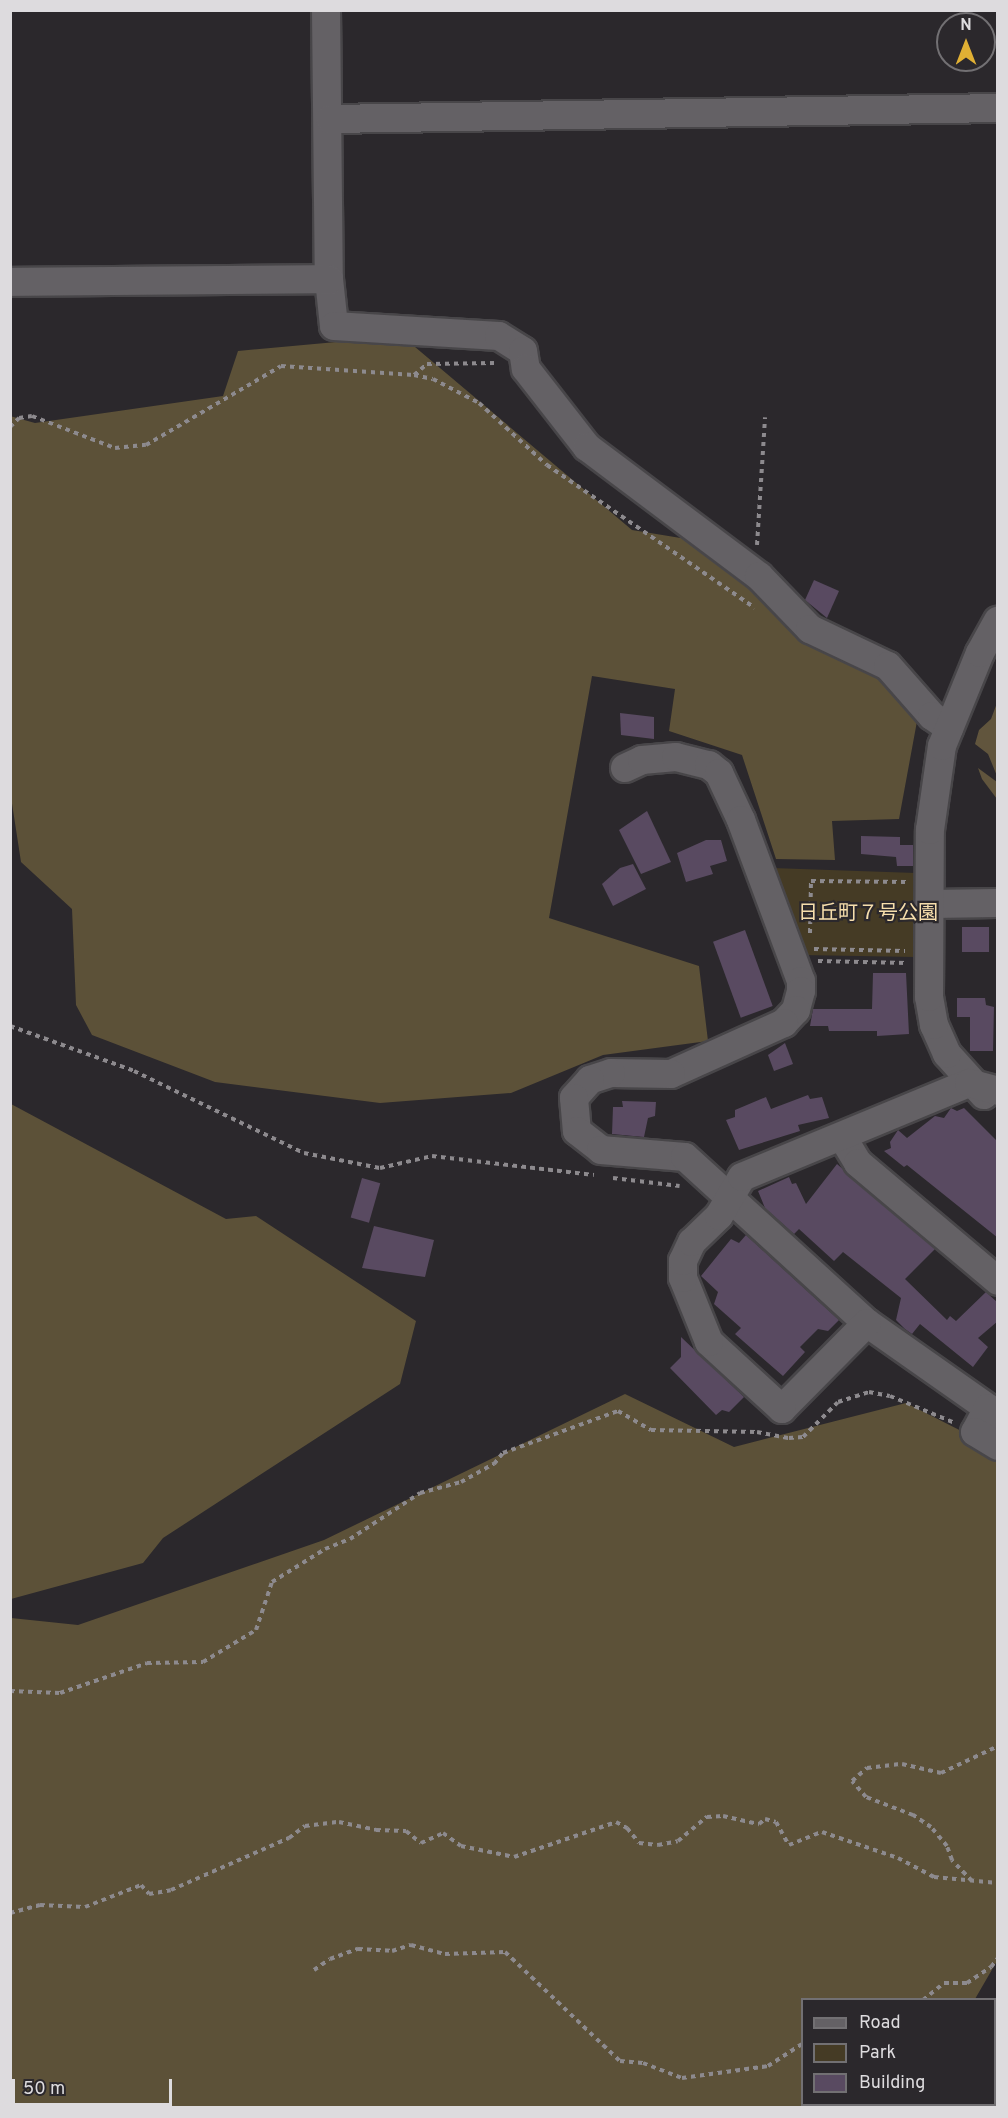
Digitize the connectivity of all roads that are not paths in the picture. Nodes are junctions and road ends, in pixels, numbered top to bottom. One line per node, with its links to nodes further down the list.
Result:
1 (326, 10): 3 (street)
2 (998, 108): 3 (street)
3 (330, 119): 4 (street)
4 (329, 279): 5 (street); 7 (street)
5 (10, 282)
6 (998, 621): 7 (street)
7 (949, 728): 9 (street)
8 (625, 768): 15 (street)
9 (920, 898): 10 (street); 11 (street)
10 (998, 903)
11 (969, 1083): 12 (street); 13 (street); 14 (street)
12 (998, 1090)
13 (998, 1106)
14 (843, 1138): 15 (street); 16 (street)
15 (728, 1196): 17 (street); 17 (street)
16 (998, 1281)
17 (867, 1323): 18 (street)
18 (989, 1425)

